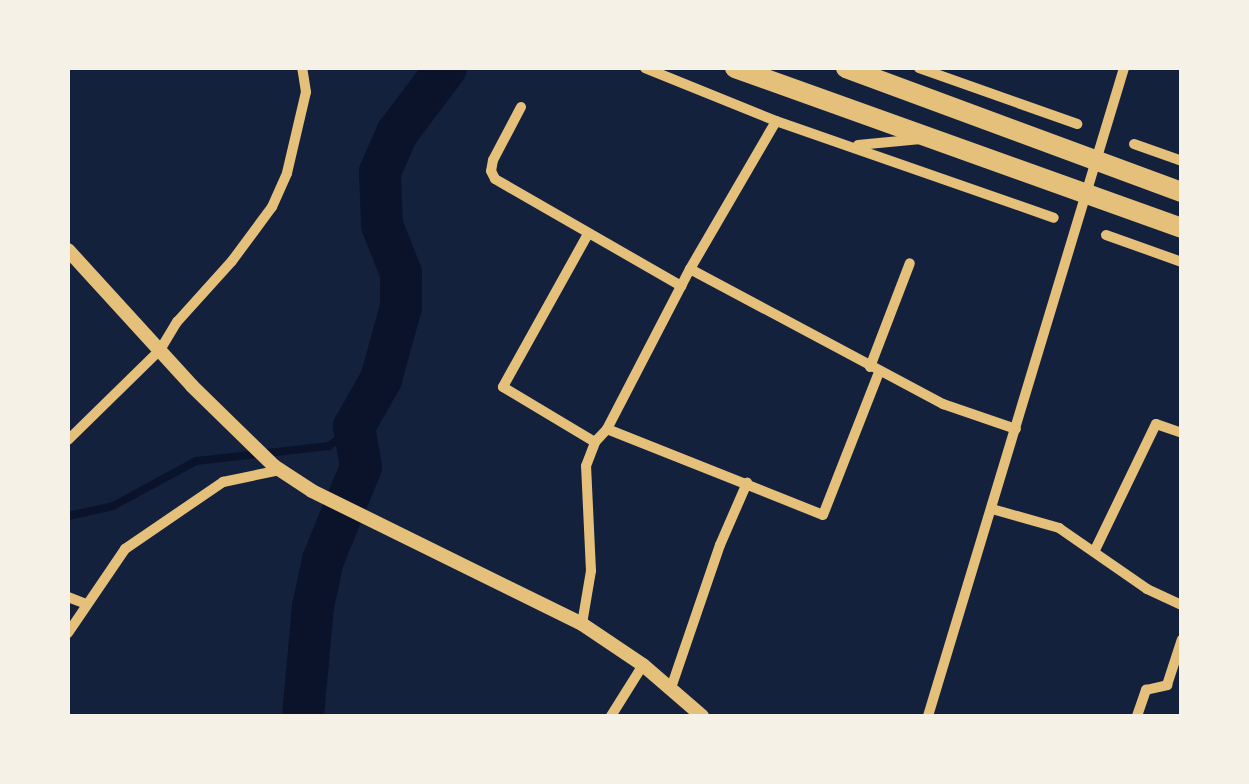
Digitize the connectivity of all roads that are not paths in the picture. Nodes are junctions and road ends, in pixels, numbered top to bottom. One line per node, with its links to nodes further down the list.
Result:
1 (302, 68): 26 (street)
2 (645, 68): 8 (street)
3 (735, 68): 10 (highway)
4 (846, 68): 13 (highway)
5 (919, 68): 9 (street)
6 (1124, 68): 13 (street)
7 (521, 106): 19 (street)
8 (776, 121): 12 (street); 24 (street)
9 (1077, 124)
10 (934, 138): 12 (street); 16 (highway)
11 (1134, 144): 14 (street)
12 (852, 146): 17 (street)
13 (1098, 161): 15 (highway); 16 (street)
14 (1182, 161)
15 (1182, 192)
16 (1087, 193): 18 (highway); 29 (street)
17 (1054, 218)
18 (1182, 228)
19 (588, 234): 25 (street); 32 (street)
20 (1106, 235): 22 (street)
21 (68, 250): 26 (street)
22 (1182, 262)
23 (910, 263): 27 (street)
24 (690, 269): 25 (street); 27 (street)
25 (681, 286): 28 (street)
26 (160, 350): 31 (street); 33 (street)
27 (874, 370): 29 (street); 34 (street)
28 (607, 429): 32 (street); 34 (street)
29 (1016, 429): 35 (street)
30 (1182, 434): 36 (street)
31 (68, 440)
32 (595, 442): 40 (street)
33 (277, 468): 38 (street); 40 (street)
34 (747, 483): 44 (street)
35 (992, 509): 36 (street); 47 (street)
36 (1095, 550): 39 (street)
37 (68, 597): 38 (street)
38 (84, 603): 41 (street)
39 (1182, 605)
40 (582, 624): 43 (street)
41 (68, 632)
42 (1182, 639): 48 (street)
43 (643, 664): 44 (street); 45 (street)
44 (671, 688): 46 (street)
45 (611, 716)
46 (702, 716)
47 (928, 716)
48 (1137, 716)

